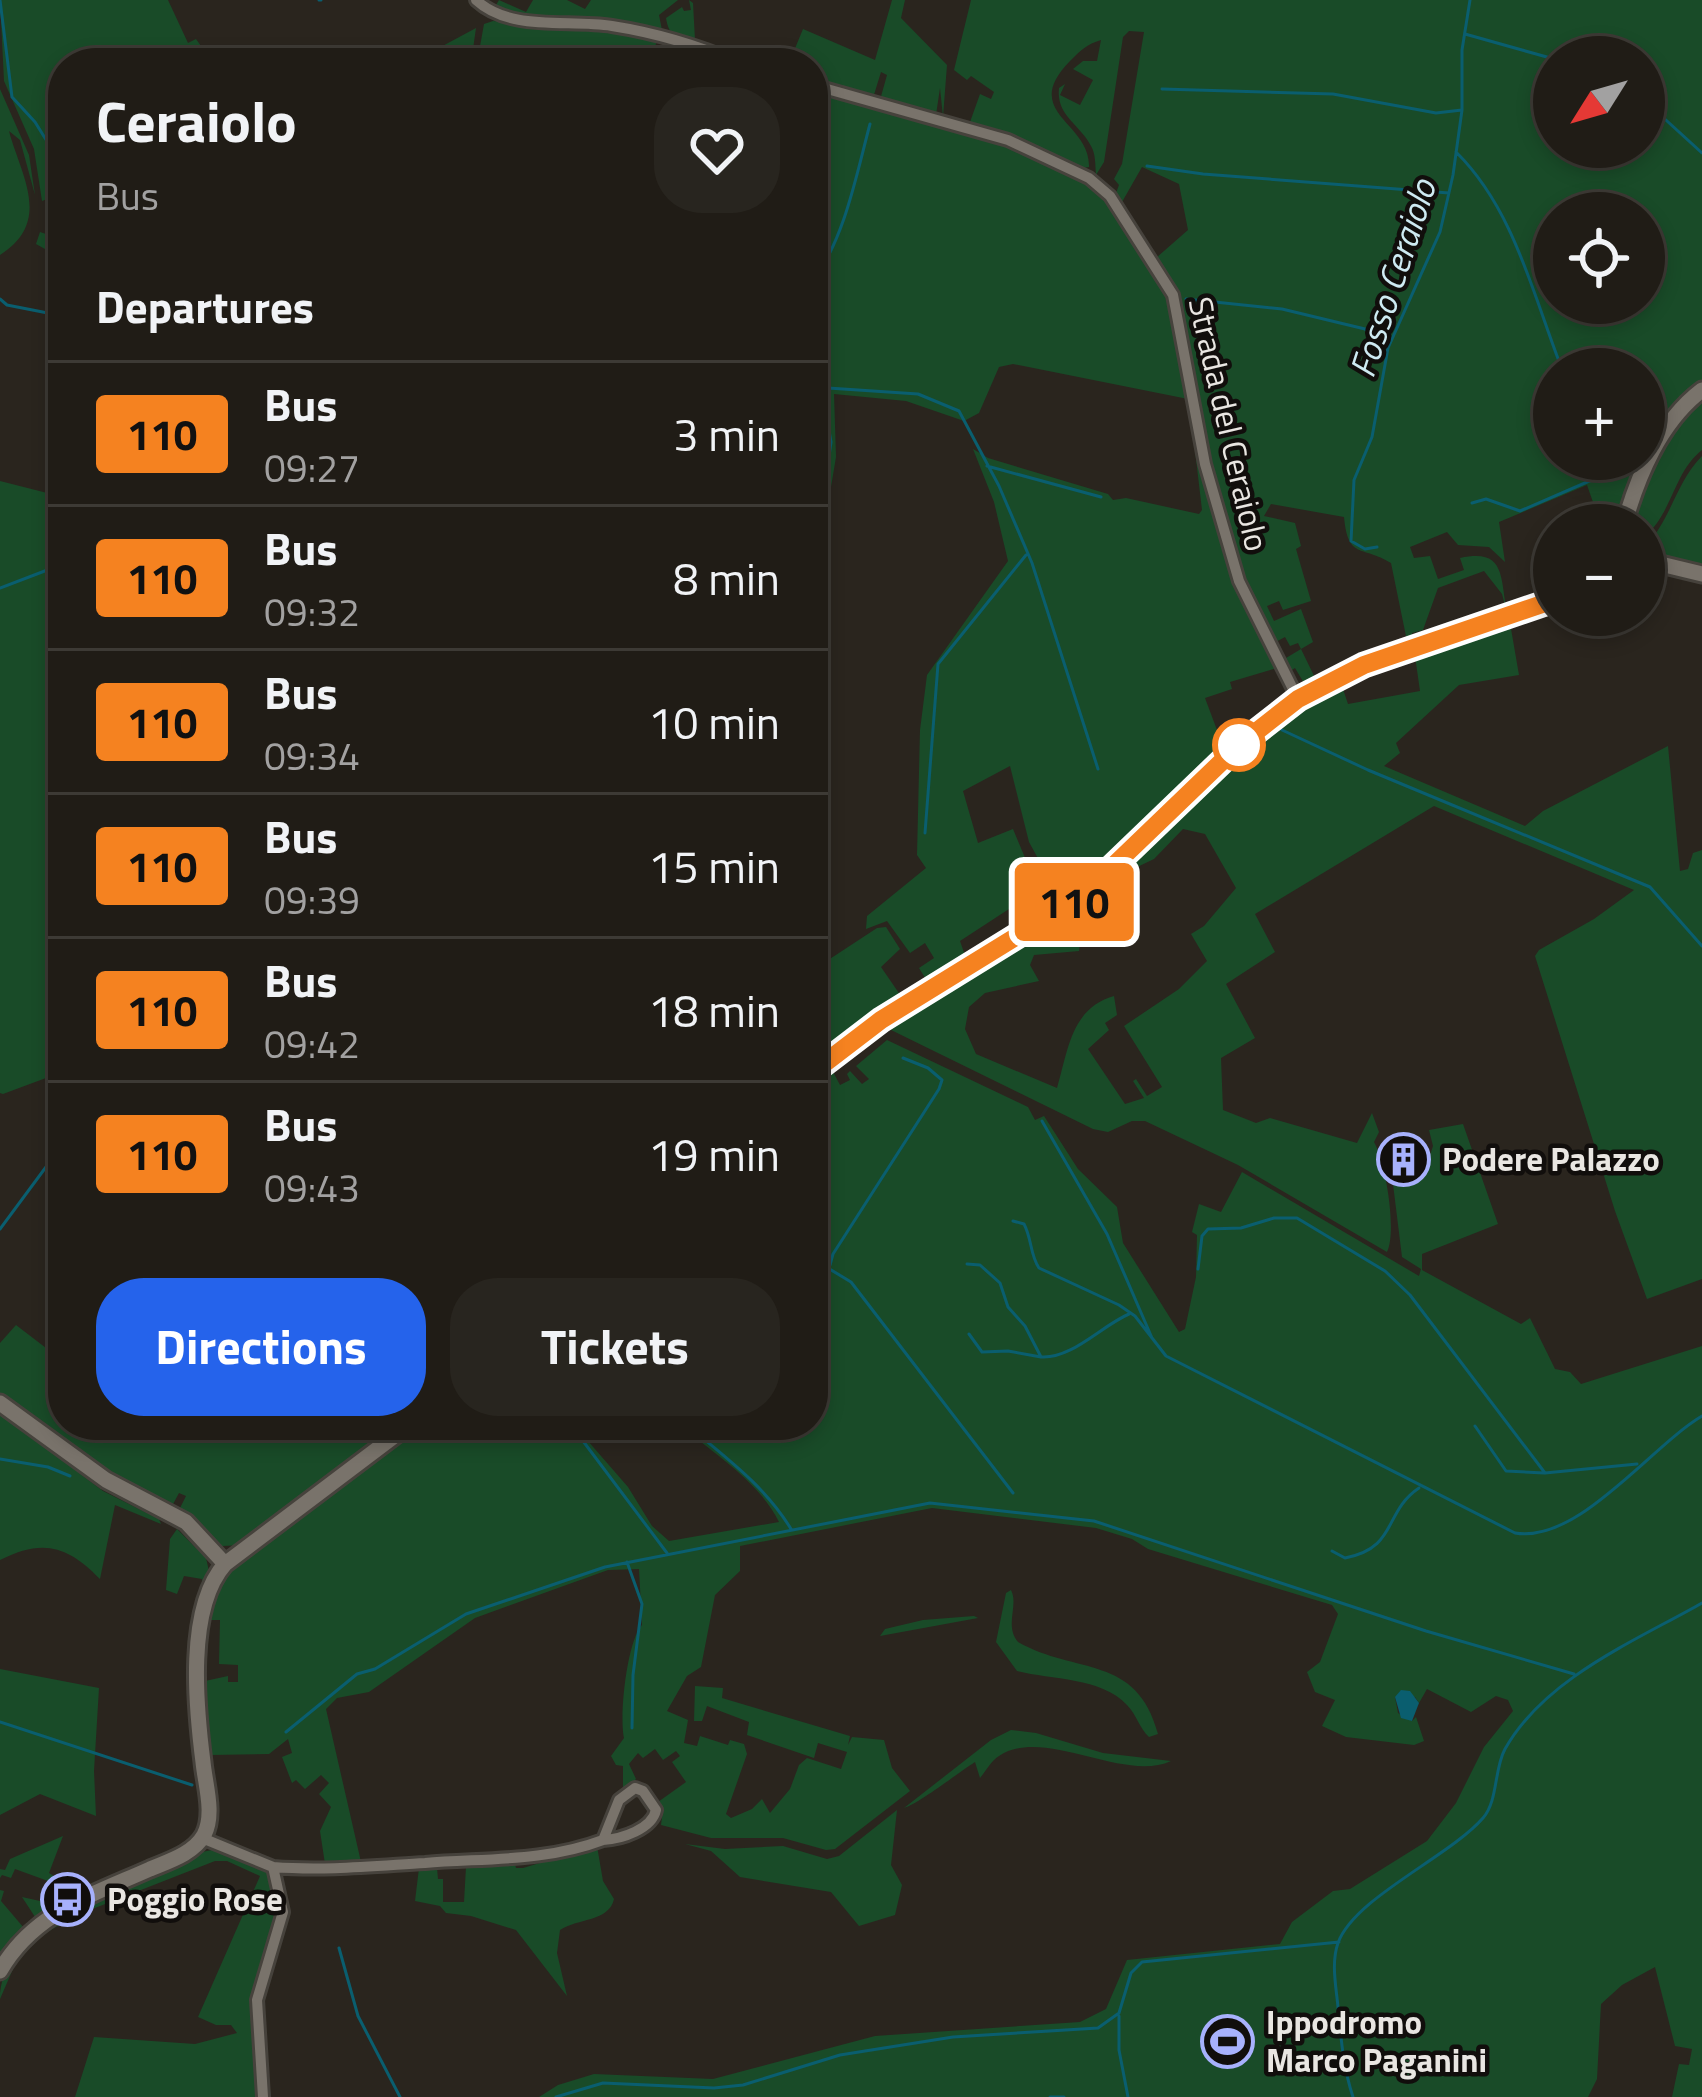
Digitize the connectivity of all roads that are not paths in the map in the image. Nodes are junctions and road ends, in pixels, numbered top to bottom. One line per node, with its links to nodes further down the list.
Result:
1 (476, 0): 2 (street)
2 (699, 48)
3 (828, 89): 9 (street, Strada del Ceraiolo)
4 (1702, 390): 5 (main road)
5 (1632, 504)
6 (1665, 565): 7 (main road)
7 (1702, 574)
8 (1533, 607): 9 (main road)
9 (1298, 699): 10 (main road)
10 (828, 1061)
11 (0, 1402): 12 (main road)
12 (48, 1437)
13 (52, 1440): 15 (main road)
14 (389, 1440): 15 (main road)
15 (225, 1564): 16 (main road)
16 (202, 1838): 18 (street); 19 (main road)
17 (603, 1840): 17 (street); 18 (street)
18 (273, 1868): 20 (street)
19 (0, 1971)
20 (263, 2097)

